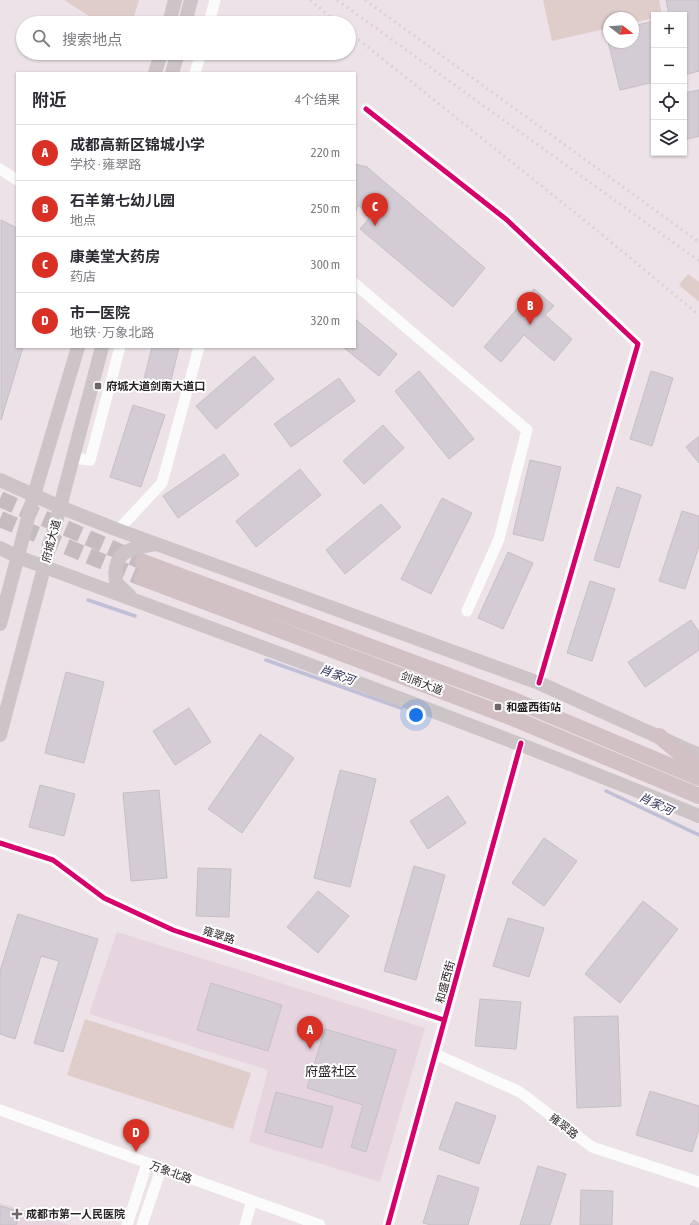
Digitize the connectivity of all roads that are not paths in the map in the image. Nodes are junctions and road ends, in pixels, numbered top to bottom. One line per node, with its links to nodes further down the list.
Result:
1 (175, 0): 4 (main road)
2 (191, 0): 5 (main road)
3 (215, 0): 6 (street)
4 (171, 16)
5 (187, 16)
6 (211, 16)
7 (158, 60): 10 (main road)
8 (176, 60): 11 (main road)
9 (199, 60): 12 (street)
10 (155, 72)
11 (172, 72)
12 (195, 72)
13 (366, 109): 35 (street)
14 (0, 169): 15 (street)
15 (16, 179)
16 (356, 285): 33 (street)
17 (78, 348): 23 (main road)
18 (102, 348): 21 (main road, 府城大道)
19 (120, 348): 21 (street)
20 (199, 348): 25 (street)
21 (73, 458): 24 (main road, 府城大道)
22 (0, 480): 23 (main road)
23 (34, 495): 24 (main road); 28 (main road)
24 (60, 507): 25 (main road); 30 (main road, 府城大道)
25 (118, 530): 26 (main road)
26 (156, 544): 32 (main road); 35 (main road)
27 (0, 548): 28 (main road)
28 (18, 557): 30 (main road); 34 (main road)
29 (143, 562): 41 (highway, 剑南大道)
30 (44, 567): 32 (main road); 36 (main road, 府城大道)
31 (142, 578): 42 (highway, 剑南大道)
32 (139, 602): 38 (main road)
33 (467, 611)
34 (0, 624)
35 (539, 683): 37 (main road)
36 (0, 735)
37 (659, 736): 39 (main road); 40 (highway)
38 (521, 743): 43 (main road); 45 (street, 和盛西街)
39 (699, 755)
40 (699, 769)
41 (699, 778)
42 (697, 795)
43 (699, 816)
44 (0, 843): 45 (street, 雍翠路)
45 (444, 1020): 46 (street, 和盛西街)
46 (435, 1054): 50 (street, 雍翠路); 56 (street, 和盛西街)
47 (0, 1110): 48 (street, 万象北路)
48 (147, 1164): 49 (street, 万象北路); 52 (street)
49 (161, 1169): 51 (street, 万象北路); 53 (street)
50 (699, 1182)
51 (252, 1201): 54 (street); 55 (street, 万象北路)
52 (127, 1225)
53 (142, 1225)
54 (244, 1225)
55 (320, 1225)
56 (388, 1225)

